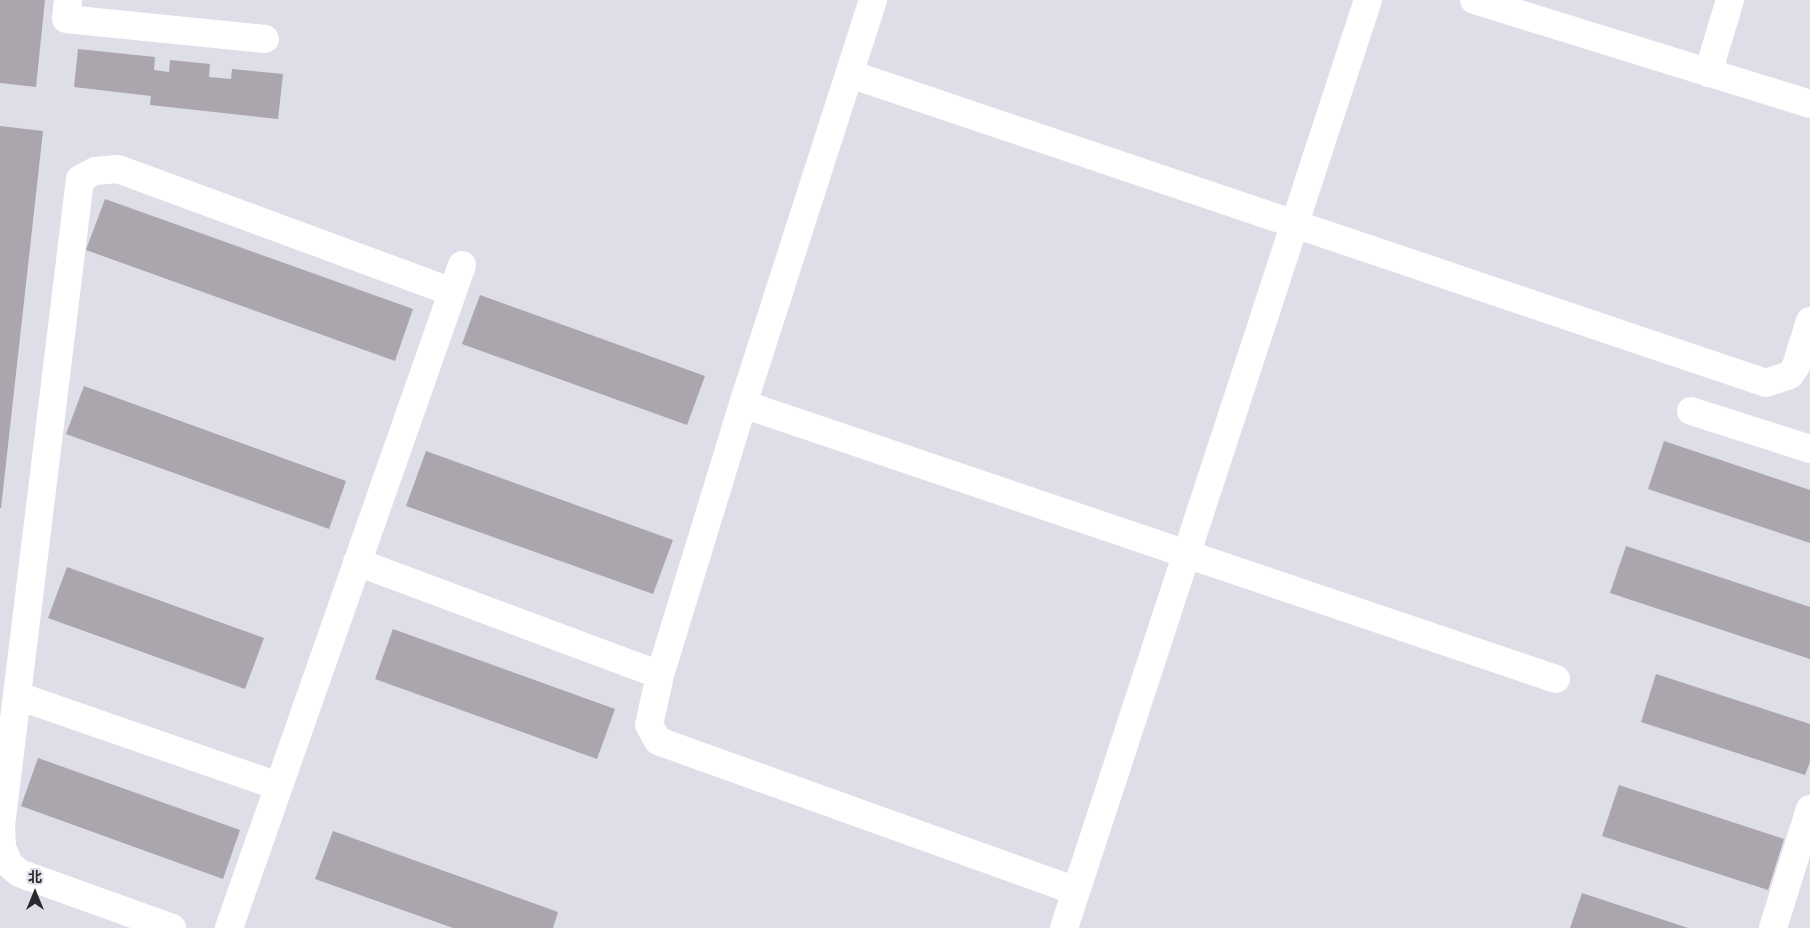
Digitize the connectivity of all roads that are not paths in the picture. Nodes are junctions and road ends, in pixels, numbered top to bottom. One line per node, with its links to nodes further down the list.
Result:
1 (68, 0): 6 (street)
2 (873, 0): 8 (street)
3 (1368, 0): 10 (street)
4 (1474, 0): 7 (street)
5 (1730, 0): 7 (street)
6 (265, 40)
7 (1708, 73): 9 (street)
8 (850, 74): 10 (street); 14 (street)
9 (1810, 104)
10 (1295, 224): 13 (street); 17 (street)
11 (462, 265): 12 (street)
12 (452, 292): 18 (street); 21 (street)
13 (1808, 337)
14 (743, 404): 17 (street); 19 (street)
15 (1691, 411): 16 (street)
16 (1810, 449)
17 (1186, 554): 20 (street); 25 (street)
18 (357, 562): 19 (street); 22 (street)
19 (660, 675): 25 (street)
20 (1556, 679)
21 (18, 696): 22 (street); 23 (street)
22 (278, 786): 27 (street)
23 (3, 793): 26 (street)
24 (1810, 810): 29 (street)
25 (1076, 891): 28 (street)
26 (172, 928)
27 (229, 928)
28 (1064, 928)
29 (1773, 928)

